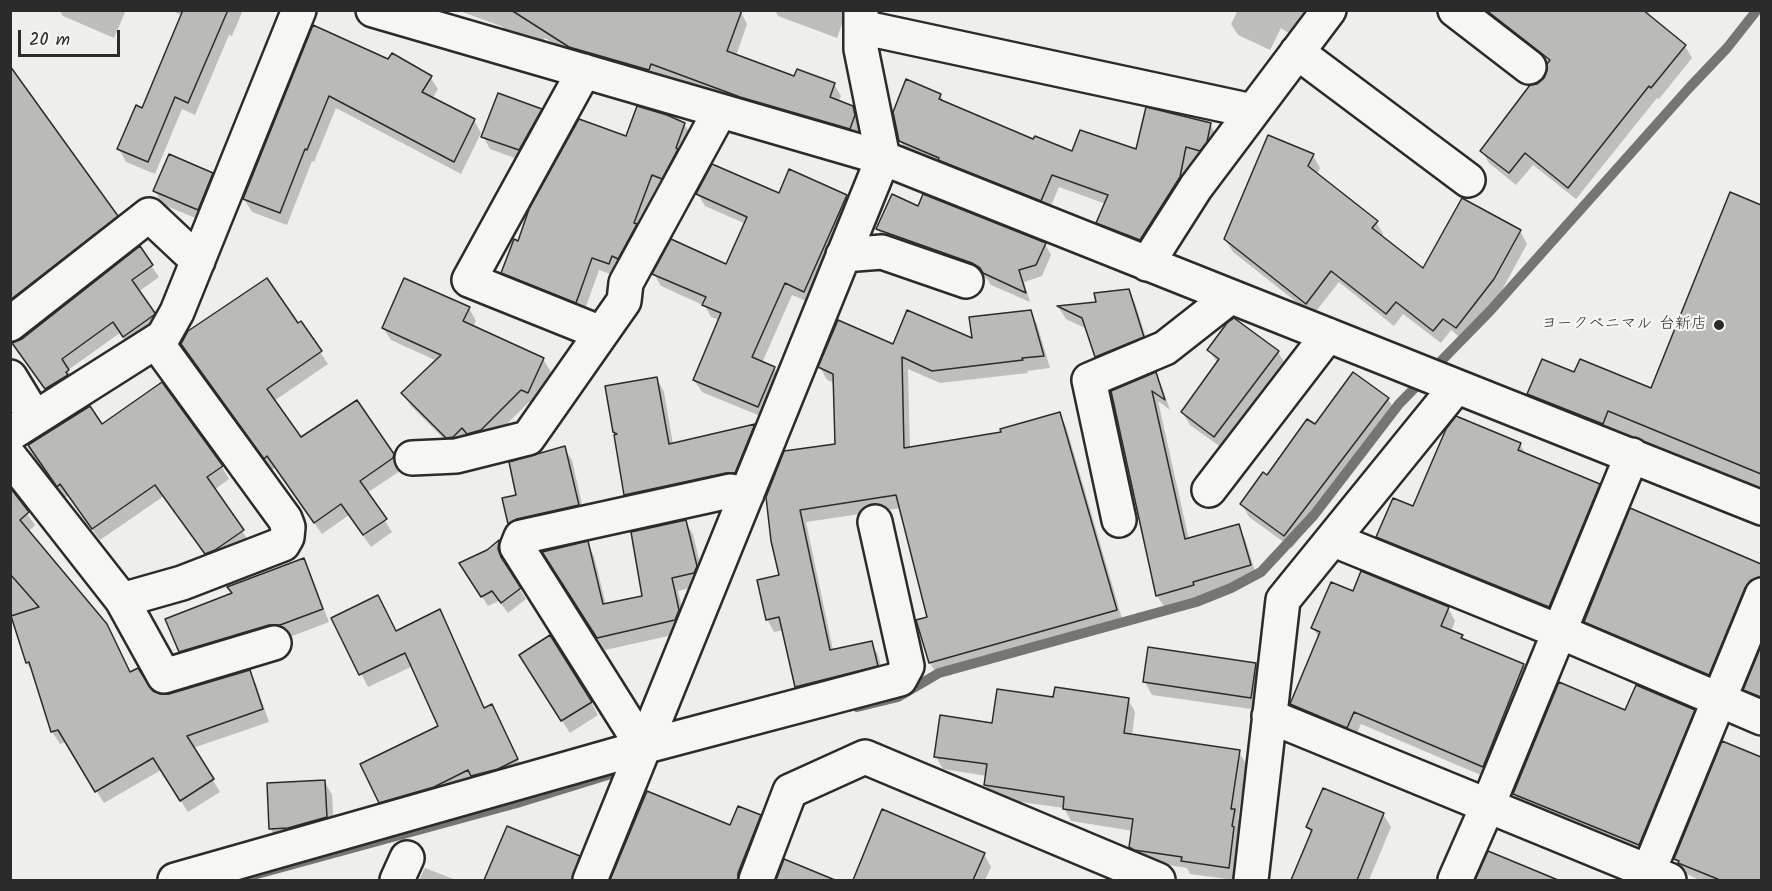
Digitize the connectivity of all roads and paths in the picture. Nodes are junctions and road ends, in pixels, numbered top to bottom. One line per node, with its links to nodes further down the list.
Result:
1 (299, 10): 14 (street)
2 (373, 10): 8 (street)
3 (1329, 10): 6 (street)
4 (1455, 10): 7 (street)
5 (861, 19): 10 (street); 11 (street)
6 (1298, 52): 10 (street); 12 (street)
7 (1529, 67)
8 (584, 71): 9 (street); 19 (street)
9 (720, 111): 11 (street); 19 (street)
10 (1252, 111): 15 (street)
11 (883, 158): 13 (street); 15 (street)
12 (1468, 180)
13 (843, 255): 16 (street); 29 (street)
14 (198, 261): 18 (street); 21 (street)
15 (1147, 264): 17 (street)
16 (966, 281)
17 (1230, 297): 20 (street); 31 (street)
18 (10, 324)
19 (601, 333): 27 (street)
20 (1328, 336): 23 (street); 28 (street)
21 (156, 342): 24 (street); 35 (street)
22 (10, 377): 24 (street)
23 (1456, 387): 25 (street); 33 (street)
24 (23, 426)
25 (1632, 455): 30 (street); 36 (street)
26 (10, 457): 35 (street)
27 (412, 458)
28 (1209, 490)
29 (747, 494): 41 (street); 41 (street)
30 (1761, 508)
31 (1119, 520)
32 (875, 522): 41 (street)
33 (1334, 540): 36 (street); 39 (street)
34 (1761, 595): 38 (street)
35 (122, 600): 37 (street)
36 (1558, 631): 38 (street); 42 (street)
37 (274, 643)
38 (1718, 700): 40 (street); 43 (street)
39 (1269, 716): 42 (street); 48 (street)
40 (1761, 718)
41 (643, 747): 44 (street); 45 (street)
42 (1488, 805): 43 (street); 49 (street)
43 (1654, 878)
44 (175, 880)
45 (590, 880)
46 (756, 880): 47 (street)
47 (1158, 880)
48 (1251, 880)
49 (1455, 880)

